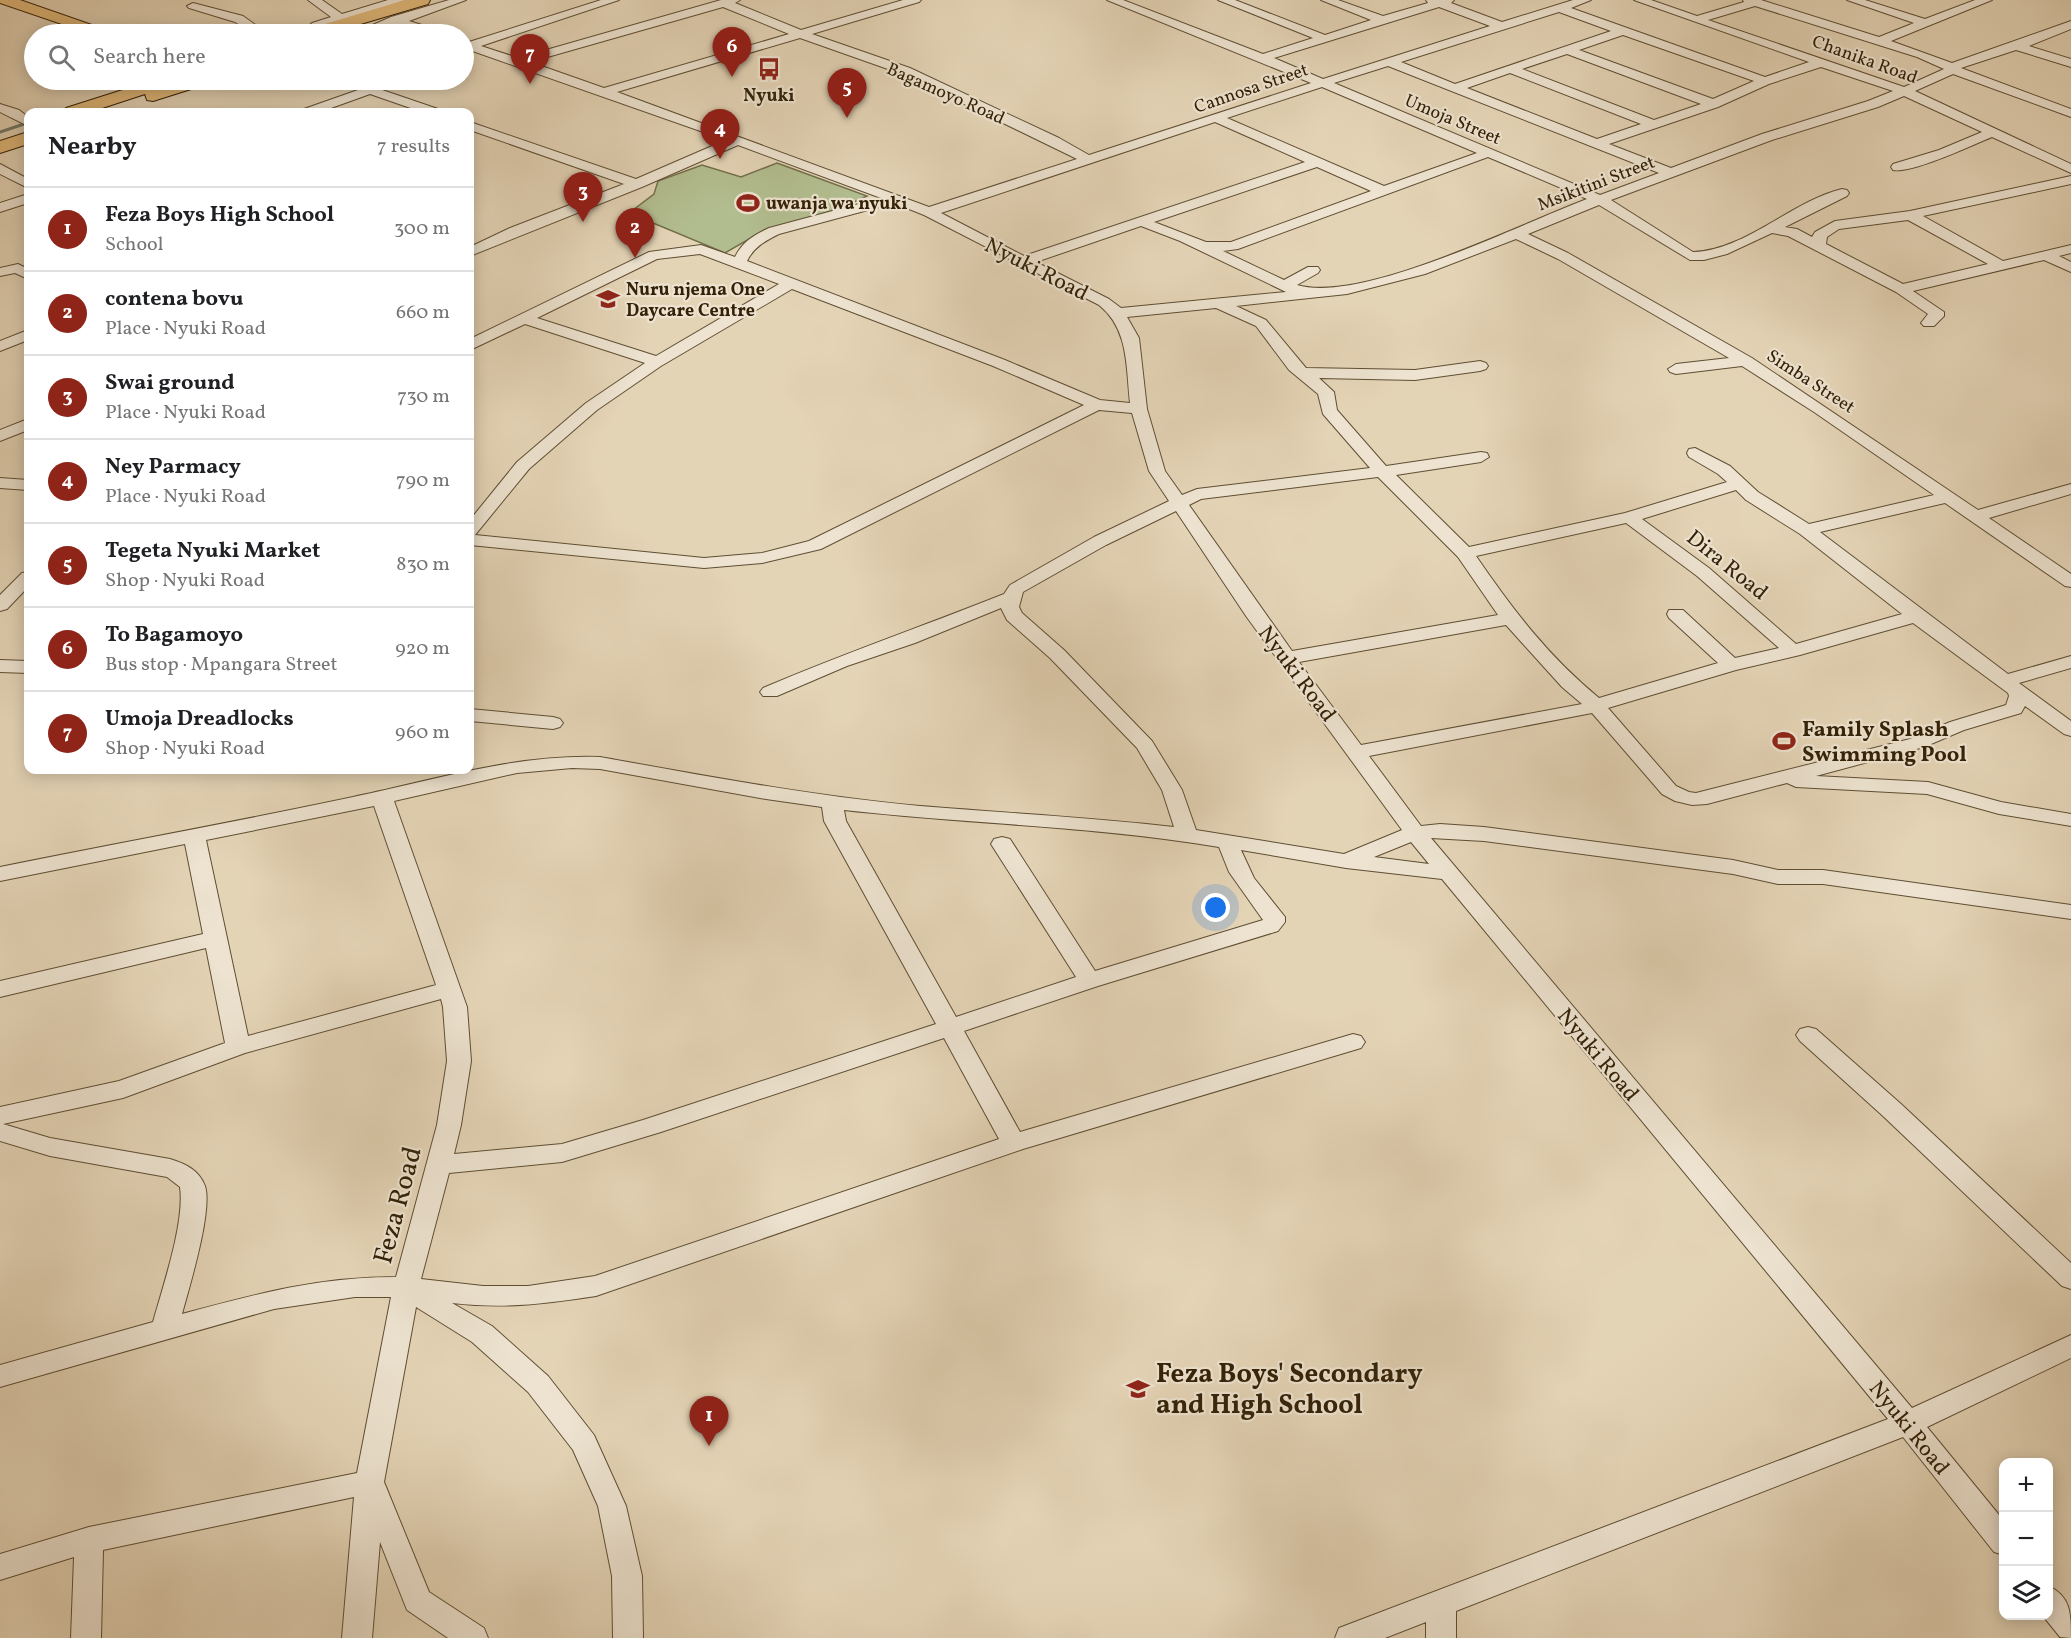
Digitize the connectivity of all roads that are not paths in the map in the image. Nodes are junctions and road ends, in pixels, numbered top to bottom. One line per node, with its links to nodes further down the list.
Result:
1 (314, 0): 29 (street)
2 (400, 0): 30 (street)
3 (423, 0): 23 (highway)
4 (460, 0): 23 (street)
5 (613, 0): 40 (street)
6 (915, 0): 37 (street)
7 (1113, 0): 44 (street, Umoja Street)
8 (1224, 0): 38 (street)
9 (1327, 0): 19 (street)
10 (1585, 0): 22 (street, Cannosa Street)
11 (1640, 0): 24 (street, Chanika Road)
12 (1853, 0): 26 (street)
13 (1953, 0): 21 (street)
14 (1986, 0): 21 (street)
15 (4, 1): 27 (main road)
16 (729, 1): 37 (street, Bagamoyo Road); 45 (street)
17 (1439, 1): 25 (street); 35 (street)
18 (1752, 1): 24 (street); 39 (street)
19 (1342, 3): 25 (street)
20 (193, 6): 28 (street)
21 (1972, 6): 26 (street)
22 (1562, 9): 35 (street, Cannosa Street); 36 (street)
23 (386, 17): 31 (highway); 32 (highway); 33 (street)
24 (1698, 19): 47 (street, Chanika Road)
25 (1382, 20): 38 (street)
26 (1925, 23): 39 (street)
27 (74, 24)
28 (247, 24)
29 (348, 24)
30 (351, 24)
31 (354, 24)
32 (364, 24)
33 (407, 24)
34 (2071, 25): 41 (street, Msikitini Street)
35 (1501, 26): 46 (street, Cannosa Street)
36 (1621, 32): 43 (street); 51 (street)
37 (800, 34): 58 (street); 80 (street, Bagamoyo Road)
38 (1323, 38): 44 (street)
39 (1879, 41): 50 (street)
40 (474, 43)
41 (2014, 45): 48 (street); 50 (street, Msikitini Street)
42 (474, 48): 45 (street, Nyuki Road)
43 (1569, 51): 49 (street); 59 (street)
44 (1263, 58): 52 (street, Umoja Street)
45 (518, 62): 58 (street, Nyuki Road)
46 (1389, 62): 52 (street, Cannosa Street); 53 (street)
47 (1823, 62): 51 (street); 57 (street, Chanika Road)
48 (2071, 63)
49 (1510, 69): 53 (street); 68 (street)
50 (1951, 69): 57 (street, Msikitini Street); 65 (street)
51 (1765, 81): 59 (street)
52 (1322, 83): 67 (street, Cannosa Street); 79 (street, Umoja Street)
53 (1455, 88): 77 (street)
54 (140, 90): 61 (highway)
55 (170, 90): 62 (highway)
56 (370, 90): 63 (street); 64 (street)
57 (1904, 91): 71 (street, Chanika Road); 85 (street, Msikitini Street)
58 (604, 92): 76 (street, Nyuki Road)
59 (1713, 104): 68 (street)
60 (0, 108): 66 (street)
61 (85, 108)
62 (115, 108)
63 (320, 108)
64 (422, 108)
65 (2071, 112)
66 (24, 119)
67 (1218, 119): 80 (street, Cannosa Street); 81 (street)
68 (1655, 124): 77 (street)
69 (474, 127): 72 (street)
70 (24, 129): 73 (highway)
71 (1993, 132): 82 (street); 84 (street, Chanika Road)
72 (489, 133): 75 (street); 88 (street)
73 (0, 137)
74 (24, 139): 78 (highway)
75 (474, 139)
76 (737, 140): 88 (street); 91 (street, Nyuki Road)
77 (1596, 144): 85 (street)
78 (0, 147)
79 (1488, 153): 89 (street); 93 (street, Umoja Street)
80 (1088, 160): 95 (street, Cannosa Street)
81 (1319, 162): 89 (street); 97 (street)
82 (1898, 167)
83 (0, 168): 87 (street)
84 (2071, 169)
85 (1672, 173): 93 (street, Msikitini Street)
86 (2071, 180): 96 (street)
87 (24, 182)
88 (637, 184): 99 (street)
89 (1383, 191): 103 (street)
90 (1842, 193): 98 (street)
91 (894, 198): 95 (street, Nyuki Road); 108 (street)
92 (24, 199): 94 (street)
93 (1601, 200): 98 (street, Umoja Street); 100 (street, Msikitini Street)
94 (0, 208)
95 (929, 212): 107 (street, Nyuki Road)
96 (1910, 216): 102 (street); 109 (street)
97 (1142, 222): 103 (street); 107 (street)
98 (1771, 229): 102 (street)
99 (514, 231): 101 (street); 105 (street)
100 (1516, 234): 117 (street, Msikitini Street); 126 (street, Simba Street)
101 (474, 236)
102 (1818, 246): 116 (street)
103 (1200, 247): 115 (street)
104 (2071, 249): 106 (street)
105 (474, 250)
106 (2046, 255): 109 (street); 110 (street)
107 (1023, 261): 119 (street, Nyuki Road)
108 (738, 264): 114 (street); 120 (street)
109 (2000, 265): 116 (street)
110 (2071, 268)
111 (24, 269): 113 (street)
112 (1313, 270): 115 (street)
113 (0, 272)
114 (790, 284): 125 (street); 130 (street)
115 (1283, 285): 117 (street)
116 (1901, 289): 121 (street)
117 (1313, 294): 118 (street, Msikitini Street)
118 (1218, 303): 119 (street, Msikitini Street); 129 (street)
119 (1118, 313): 131 (street, Nyuki Road)
120 (522, 318): 123 (street); 125 (street)
121 (1929, 324)
122 (24, 337): 124 (street)
123 (474, 343)
124 (0, 346)
125 (657, 361): 145 (street)
126 (1746, 362): 128 (street); 141 (street, Simba Street)
127 (1480, 366): 129 (street)
128 (1676, 369)
129 (1301, 373): 136 (street)
130 (1097, 405): 131 (street); 147 (street)
131 (1138, 409): 142 (street, Nyuki Road)
132 (24, 426): 133 (street)
133 (0, 436)
134 (1695, 453): 138 (street)
135 (1481, 457): 136 (street)
136 (1382, 471): 142 (street); 148 (street)
137 (0, 483): 139 (street)
138 (1738, 484): 144 (street); 146 (street)
139 (24, 485)
140 (2071, 489): 143 (street)
141 (1949, 497): 143 (street, Simba Street); 146 (street)
142 (1177, 502): 151 (street); 157 (street, Nyuki Road)
143 (1976, 516): 150 (street, Simba Street)
144 (1629, 517): 148 (street); 156 (street, Dira Road)
145 (474, 526)
146 (1806, 530): 154 (street)
147 (474, 540)
148 (1465, 554): 155 (street)
149 (24, 581): 152 (street)
150 (2071, 582)
151 (1011, 598): 163 (street); 175 (street)
152 (0, 605)
153 (1676, 614): 159 (street)
154 (1916, 616): 156 (street); 162 (street)
155 (1509, 620): 157 (street); 164 (street)
156 (1793, 651): 159 (street)
157 (1287, 658): 168 (street, Nyuki Road)
158 (2071, 662): 162 (street)
159 (1731, 665): 164 (street)
160 (0, 666): 161 (street)
161 (24, 668)
162 (2011, 685): 167 (street); 169 (street)
163 (770, 692)
164 (1595, 705): 168 (street); 169 (street)
165 (474, 715): 166 (street)
166 (553, 723)
167 (2071, 730)
168 (1357, 752): 173 (street, Nyuki Road)
169 (1774, 780): 172 (street)
170 (382, 798): 171 (street); 174 (street); 185 (street, Feza Road)
171 (832, 802): 175 (street); 186 (street)
172 (2071, 820)
173 (1415, 833): 178 (street); 179 (street, Nyuki Road); 181 (street)
174 (194, 835): 180 (street); 182 (street)
175 (1187, 835): 176 (street)
176 (1228, 842): 178 (street); 183 (street)
177 (1002, 844): 183 (street)
178 (1346, 861): 179 (street)
179 (1447, 873): 199 (street, Nyuki Road)
180 (0, 874)
181 (2071, 912)
182 (215, 939): 184 (street); 189 (street)
183 (1090, 981): 186 (street)
184 (0, 989)
185 (449, 989): 189 (street); 193 (street, Feza Road)
186 (952, 1028): 192 (street); 193 (street)
187 (1808, 1035): 194 (street)
188 (1353, 1042): 192 (street)
189 (238, 1047): 190 (street)
190 (0, 1116)
191 (0, 1132): 196 (street)
192 (1014, 1143): 195 (street)
193 (439, 1165): 195 (street, Feza Road)
194 (2071, 1278)
195 (406, 1287): 196 (street); 200 (street, Feza Road); 210 (street)
196 (165, 1329): 198 (street)
197 (2071, 1346): 199 (street)
198 (0, 1376)
199 (1908, 1423): 201 (street, Nyuki Road); 204 (street)
200 (370, 1482): 202 (street); 208 (street, Feza Road); 209 (street)
201 (1999, 1537)
202 (90, 1540): 203 (street); 207 (street)
203 (0, 1567)
204 (1441, 1602): 211 (street); 212 (street)
205 (2053, 1604): 206 (street)
206 (2071, 1627)
207 (86, 1638)
208 (357, 1638)
209 (473, 1638)
210 (628, 1638)
211 (1350, 1638)
212 (1441, 1638)

